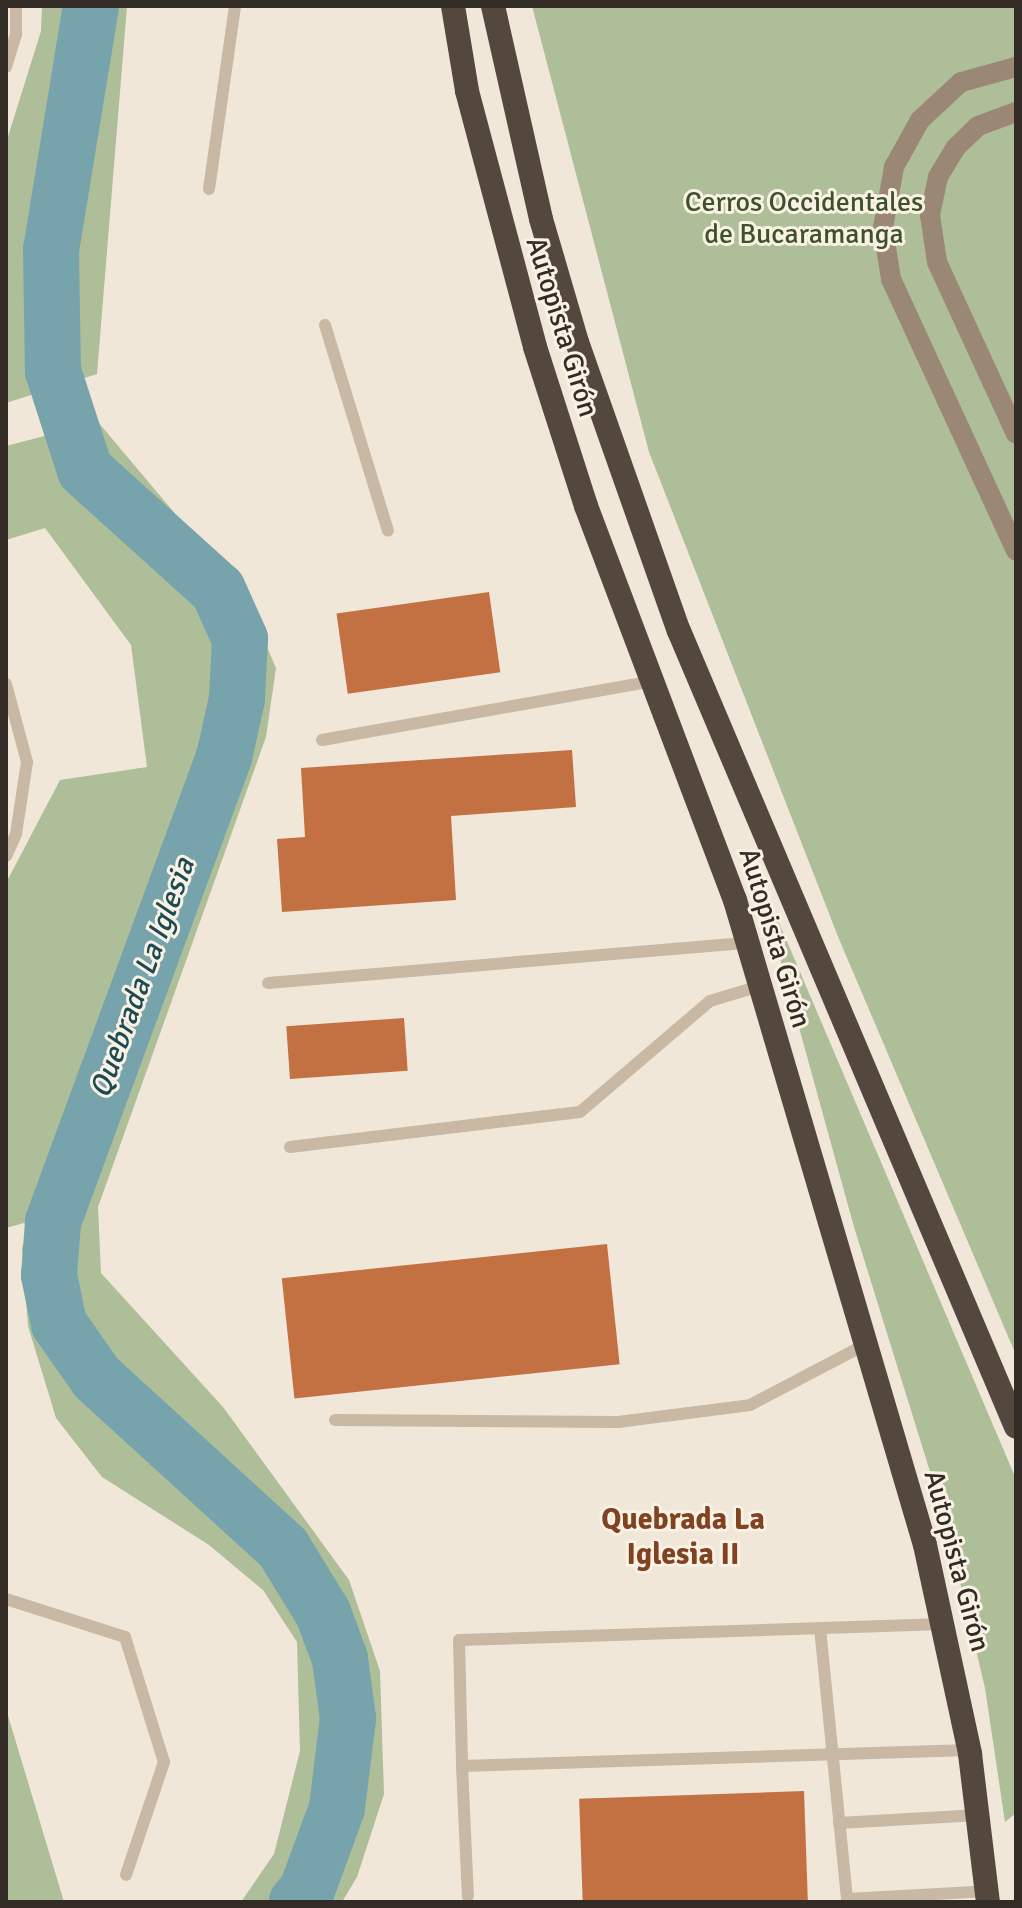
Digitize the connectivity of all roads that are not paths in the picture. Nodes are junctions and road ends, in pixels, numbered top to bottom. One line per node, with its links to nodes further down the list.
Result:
1 (16, 6): 5 (lane)
2 (235, 6): 8 (lane)
3 (453, 6): 13 (highway, Autopista Girón)
4 (493, 6): 23 (highway, Autopista Girón)
5 (6, 67)
6 (1016, 67): 12 (main road)
7 (1016, 112): 10 (main road)
8 (209, 189)
9 (325, 325): 11 (lane)
10 (1016, 434)
11 (388, 531)
12 (1016, 551)
13 (653, 681): 15 (lane); 17 (highway, Autopista Girón)
14 (6, 684): 16 (lane)
15 (322, 740)
16 (6, 856)
17 (748, 943): 18 (lane); 19 (highway, Autopista Girón)
18 (268, 983)
19 (760, 986): 20 (lane); 21 (highway, Autopista Girón)
20 (290, 1147)
21 (866, 1344): 22 (lane); 25 (highway, Autopista Girón)
22 (335, 1420)
23 (1016, 1427)
24 (6, 1599): 32 (lane)
25 (944, 1624): 26 (lane); 27 (highway, Autopista Girón)
26 (820, 1628): 28 (lane); 29 (lane)
27 (970, 1750): 28 (lane); 30 (highway, Autopista Girón)
28 (832, 1755): 29 (lane); 31 (lane)
29 (462, 1766): 33 (lane)
30 (979, 1815): 31 (lane); 34 (highway, Autopista Girón)
31 (839, 1823): 34 (lane)
32 (126, 1875)
33 (468, 1896)
34 (988, 1896)

